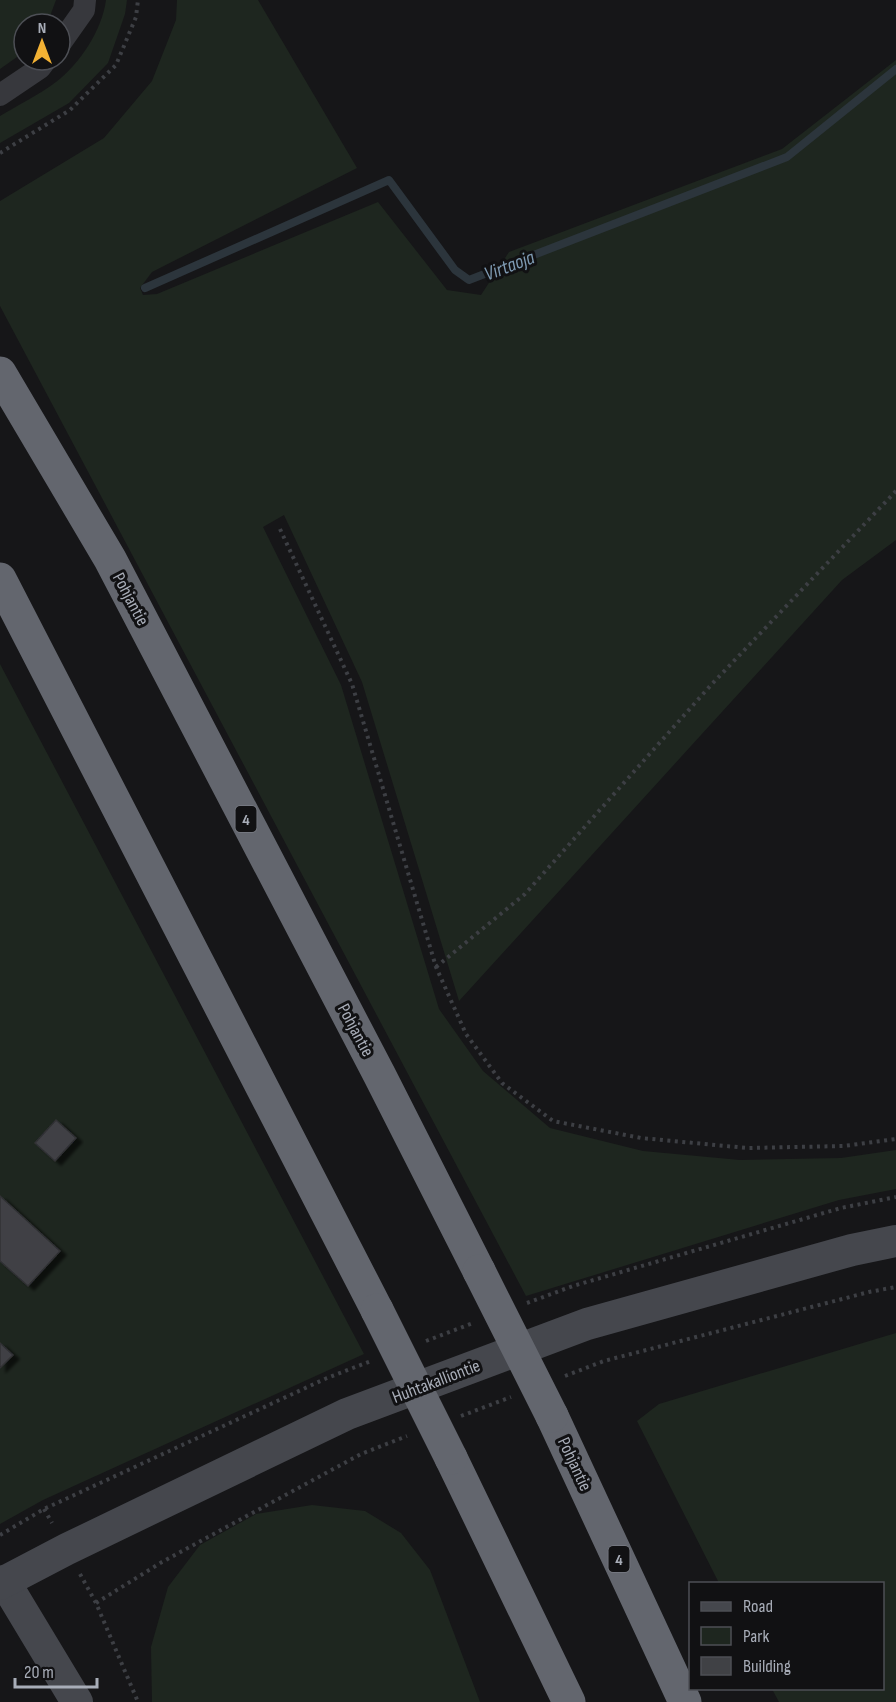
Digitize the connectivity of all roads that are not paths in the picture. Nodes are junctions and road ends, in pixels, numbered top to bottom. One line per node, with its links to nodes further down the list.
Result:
1 (85, 0): 2 (street)
2 (72, 26)
3 (34, 72): 4 (street)
4 (0, 95)
5 (0, 373): 11 (highway, Pohjantie / 4, bridge)
6 (0, 579): 10 (highway, bridge)
7 (896, 1241): 8 (street, Huhtakalliontie)
8 (2, 1582): 9 (street)
9 (77, 1702)
10 (569, 1702)
11 (685, 1702)

